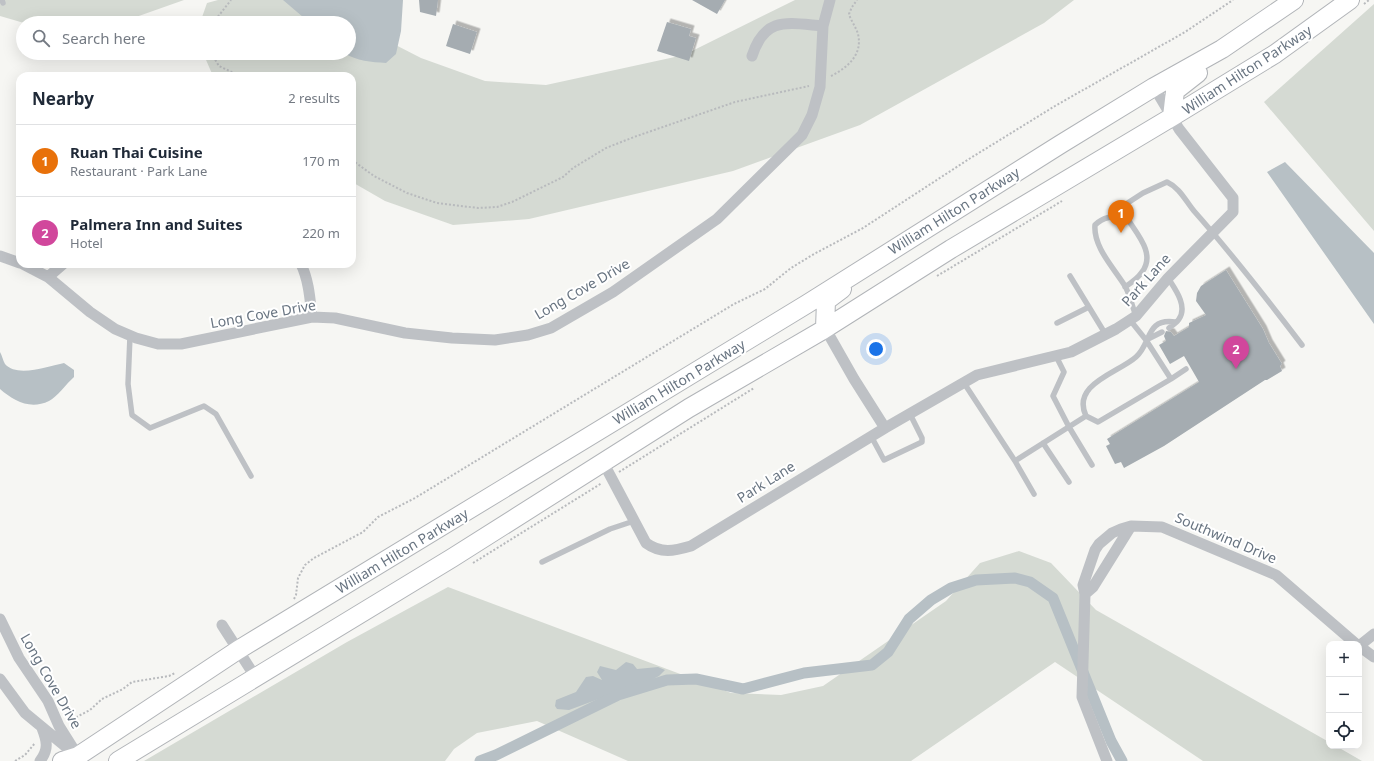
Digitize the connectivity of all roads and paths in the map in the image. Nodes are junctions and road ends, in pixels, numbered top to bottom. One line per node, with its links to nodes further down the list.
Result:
1 (231, 0): 7 (path)
2 (830, 0): 9 (street, Long Cove Drive)
3 (857, 0): 13 (path)
4 (1233, 0): 61 (path)
5 (1294, 0): 8 (highway, William Hilton Parkway)
6 (1350, 0): 15 (highway, William Hilton Parkway)
7 (219, 16)
8 (1267, 20): 14 (highway, William Hilton Parkway); 15 (highway)
9 (823, 26): 10 (street); 13 (street, Long Cove Drive)
10 (752, 56)
11 (215, 60): 12 (path)
12 (232, 72)
13 (820, 81): 16 (path); 30 (street, Long Cove Drive)
14 (1154, 87): 15 (street, Park Lane); 19 (highway, William Hilton Parkway)
15 (1172, 117): 18 (street, Park Lane); 34 (highway, William Hilton Parkway)
16 (356, 163)
17 (1124, 216): 18 (lane); 28 (lane); 28 (lane)
18 (1213, 230): 27 (street, Park Lane); 40 (lane)
19 (891, 251): 34 (highway); 68 (highway, William Hilton Parkway)
20 (0, 256): 21 (street)
21 (16, 261)
22 (31, 268): 26 (street, Long Cove Drive)
23 (58, 268): 26 (street)
24 (303, 268): 30 (street)
25 (1070, 276): 29 (lane)
26 (48, 277): 38 (street, Long Cove Drive)
27 (1168, 278): 31 (street, Park Lane); 32 (lane)
28 (1125, 287): 31 (lane)
29 (1089, 307): 33 (lane); 37 (lane)
30 (312, 317): 38 (street, Long Cove Drive)
31 (1133, 318): 37 (street, Park Lane); 39 (lane)
32 (1176, 322): 35 (lane); 39 (lane)
33 (1057, 324)
34 (825, 328): 48 (street); 52 (highway, William Hilton Parkway)
35 (1169, 328)
36 (1162, 332): 39 (lane)
37 (1106, 335): 41 (street, Park Lane)
38 (130, 336): 54 (lane)
39 (1146, 340): 43 (lane); 46 (lane)
40 (1302, 345)
41 (1056, 356): 44 (street, Park Lane); 47 (lane)
42 (1186, 369): 43 (lane)
43 (1171, 379): 46 (lane)
44 (964, 383): 45 (street, Park Lane); 51 (lane)
45 (910, 414): 48 (street, Park Lane); 49 (lane)
46 (1086, 416): 47 (lane)
47 (1069, 427): 50 (lane); 53 (lane)
48 (885, 428): 49 (street, Park Lane)
49 (871, 436): 57 (street, Park Lane)
50 (1043, 443): 51 (lane); 55 (lane)
51 (1015, 461): 56 (lane)
52 (603, 462): 57 (street, Park Lane); 71 (highway, William Hilton Parkway)
53 (1092, 465)
54 (251, 476)
55 (1069, 482)
56 (1034, 494)
57 (634, 521): 59 (lane)
58 (1131, 526): 60 (street); 60 (street, Southwind Drive); 65 (street, Southwind Drive)
59 (542, 562)
60 (1085, 594): 79 (street, Southwind Drive)
61 (292, 600)
62 (0, 619): 73 (street, Long Cove Drive)
63 (222, 626): 68 (street)
64 (1374, 634): 66 (street)
65 (1353, 641)
66 (1362, 644)
67 (1362, 648): 69 (street)
68 (238, 650): 71 (street); 75 (highway, William Hilton Parkway)
69 (1374, 657)
70 (179, 672): 73 (path)
71 (256, 678): 78 (highway, William Hilton Parkway)
72 (0, 679): 74 (street, Long Cove Drive)
73 (59, 726): 75 (street, Long Cove Drive)
74 (44, 732): 75 (street, Long Cove Drive); 76 (path); 77 (street)
75 (73, 760)
76 (15, 761)
77 (40, 761)
78 (118, 761)
79 (1107, 761)

